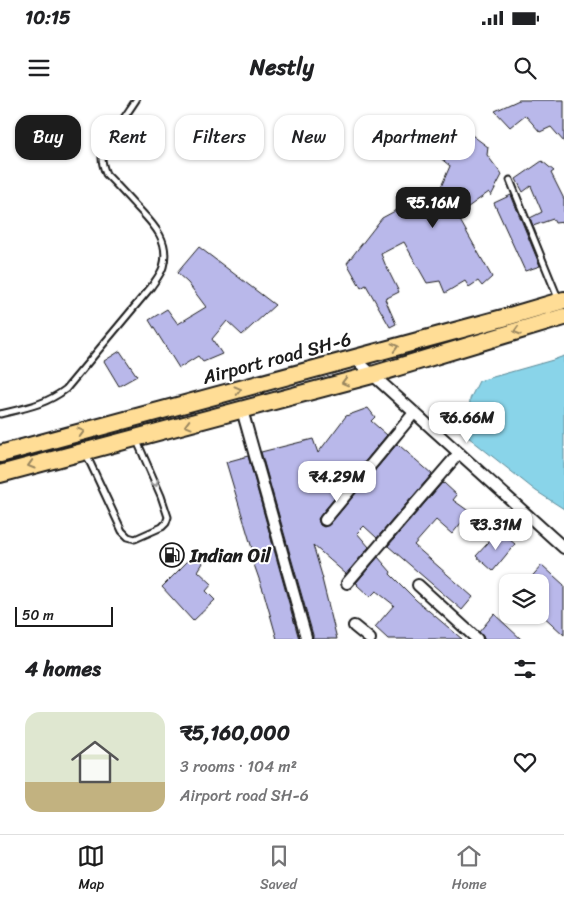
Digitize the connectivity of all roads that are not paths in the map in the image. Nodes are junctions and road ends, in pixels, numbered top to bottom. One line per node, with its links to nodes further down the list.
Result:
1 (136, 100): 9 (lane)
2 (510, 180): 3 (lane)
3 (562, 300): 5 (main road, Airport road SH-6, one-way to 3)
4 (564, 317): 6 (main road, one-way to 6)
5 (354, 358): 6 (street); 13 (main road, Airport road SH-6, one-way to 5)
6 (372, 375): 7 (main road, one-way to 7); 8 (street)
7 (242, 410): 10 (main road, one-way to 10); 20 (street)
8 (414, 413): 12 (street); 15 (street)
9 (0, 414)
10 (136, 438): 11 (main road); 11 (lane, one-way to 11)
11 (85, 451): 14 (main road, one-way to 14)
12 (458, 453): 16 (street); 17 (street)
13 (0, 454)
14 (0, 474)
15 (325, 520)
16 (564, 548)
17 (347, 582)
18 (418, 585): 22 (street)
19 (354, 626): 21 (street)
20 (306, 638)
21 (370, 639)
22 (477, 639)

